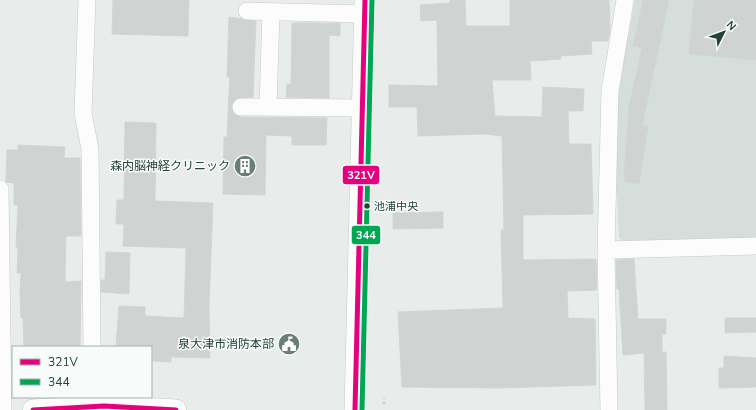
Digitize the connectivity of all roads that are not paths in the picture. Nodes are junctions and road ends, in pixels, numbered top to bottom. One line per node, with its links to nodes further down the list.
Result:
1 (87, 0): 13 (street)
2 (625, 0): 12 (street)
3 (365, 7): 5 (street); 8 (street)
4 (247, 11): 5 (street)
5 (271, 12): 6 (street)
6 (268, 106): 7 (street); 8 (street)
7 (241, 107)
8 (362, 108): 18 (street)
9 (0, 189): 10 (street)
10 (6, 214): 15 (street)
11 (756, 246): 12 (street)
12 (606, 250): 19 (street)
13 (92, 346)
14 (88, 405): 16 (street); 17 (street)
15 (3, 410)
16 (33, 410)
17 (176, 410)
18 (355, 410)
19 (609, 410)

